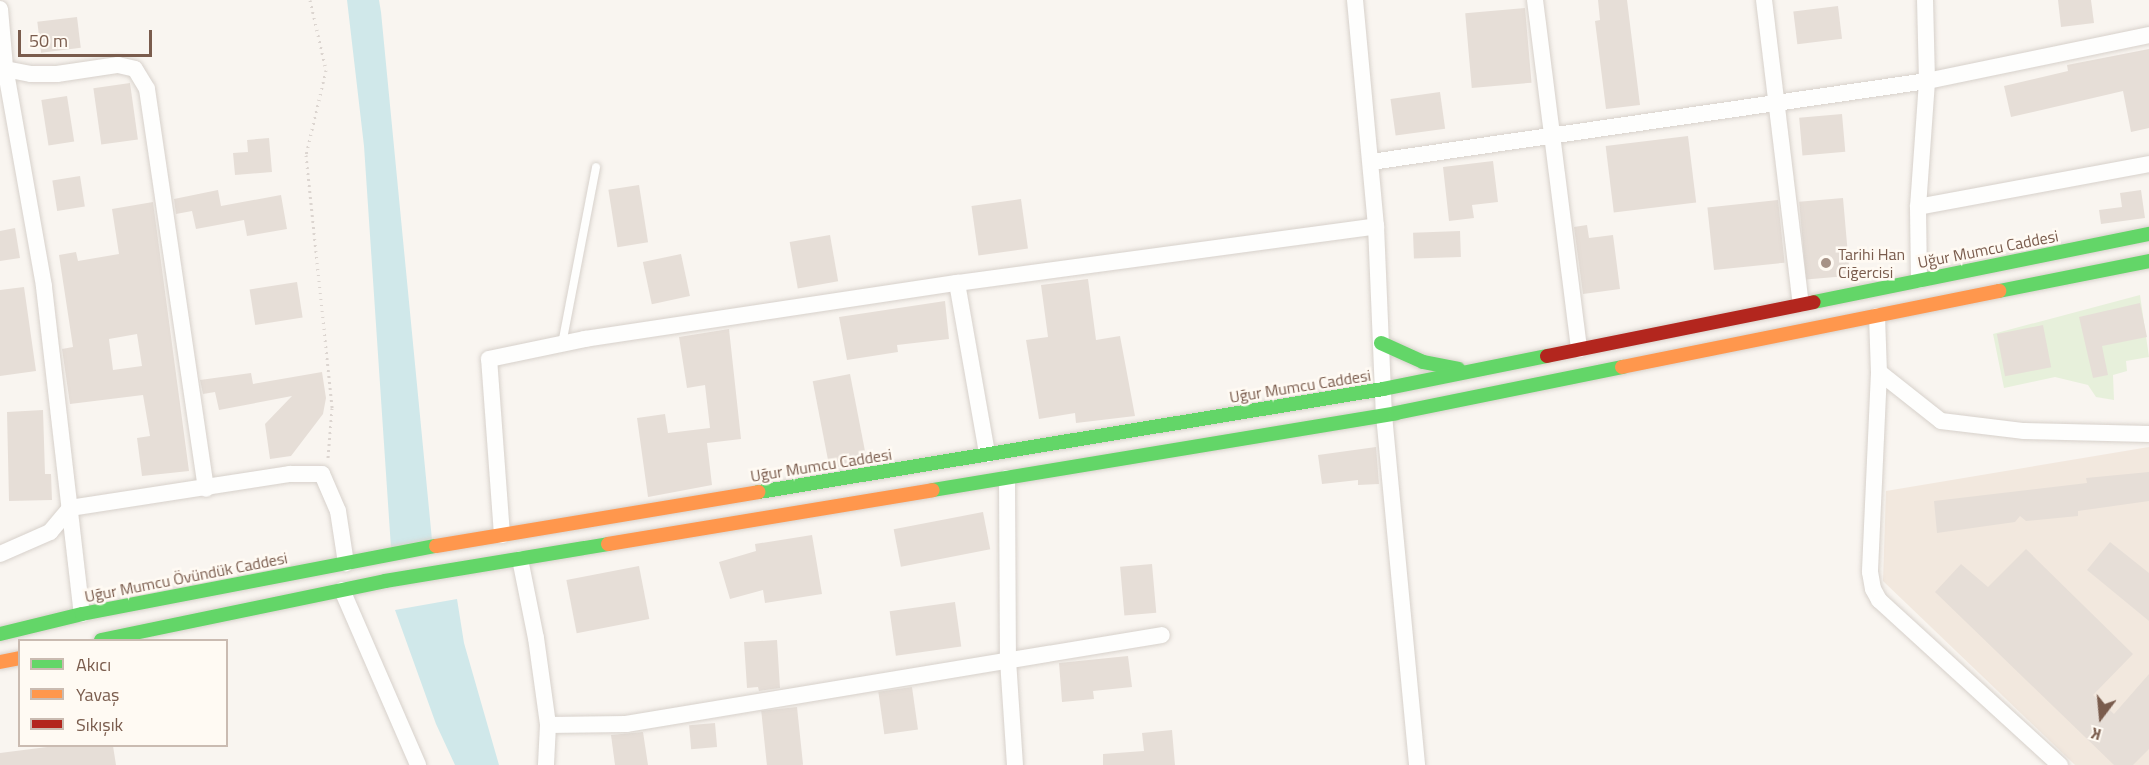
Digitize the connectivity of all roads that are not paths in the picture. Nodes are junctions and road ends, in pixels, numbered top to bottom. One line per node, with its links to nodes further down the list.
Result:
1 (1355, 0): 11 (street)
2 (1535, 0): 10 (street)
3 (1764, 0): 9 (street)
4 (1925, 0): 8 (street)
5 (0, 9): 7 (street)
6 (2149, 35): 8 (street)
7 (3, 67): 34 (street); 35 (street)
8 (1927, 81): 9 (street); 14 (street)
9 (1777, 103): 10 (street); 21 (street)
10 (1551, 136): 11 (street); 26 (street)
11 (1371, 162): 15 (street)
12 (2149, 164): 14 (street)
13 (596, 167): 25 (lane)
14 (1918, 207): 18 (street)
15 (1376, 226): 19 (street); 24 (street)
16 (2149, 234): 18 (street, Uğur Mumcu Caddesi)
17 (2149, 261): 22 (street)
18 (1919, 280): 20 (street, Uğur Mumcu Caddesi); 22 (street)
19 (957, 283): 25 (street); 32 (street)
20 (1871, 290): 21 (street, Uğur Mumcu Caddesi); 23 (street)
21 (1801, 304): 26 (street, Uğur Mumcu Caddesi)
22 (1923, 307): 23 (street)
23 (1877, 316): 28 (street); 30 (street)
24 (1381, 343): 27 (street); 29 (street)
25 (562, 344): 36 (street)
26 (1579, 349): 27 (street, Uğur Mumcu Caddesi)
27 (1468, 371): 29 (street, Uğur Mumcu Caddesi)
28 (1879, 372): 31 (street); 54 (street)
29 (1383, 388): 30 (street); 32 (street, Uğur Mumcu Caddesi)
30 (1384, 415): 33 (street); 53 (street)
31 (2149, 434)
32 (987, 454): 36 (street, Uğur Mumcu Caddesi)
33 (1006, 478): 39 (street); 47 (street)
34 (206, 489): 35 (street); 40 (street)
35 (70, 508): 37 (street); 42 (street)
36 (502, 535): 38 (street, Uğur Mumcu Caddesi)
37 (0, 554)
38 (379, 556): 40 (street, Uğur Mumcu Övündük Caddesi)
39 (520, 559): 41 (street); 49 (street)
40 (346, 563): 42 (street, Uğur Mumcu Övündük Caddesi)
41 (342, 590): 45 (street); 50 (street)
42 (82, 614): 43 (street, Uğur Mumcu Övündük Caddesi)
43 (0, 634)
44 (1162, 635): 47 (street)
45 (106, 639)
46 (18, 658): 48 (street)
47 (1008, 660): 49 (street); 52 (street)
48 (0, 662)
49 (548, 725): 51 (street)
50 (418, 765)
51 (546, 765)
52 (1015, 765)
53 (1417, 765)
54 (2060, 765)

